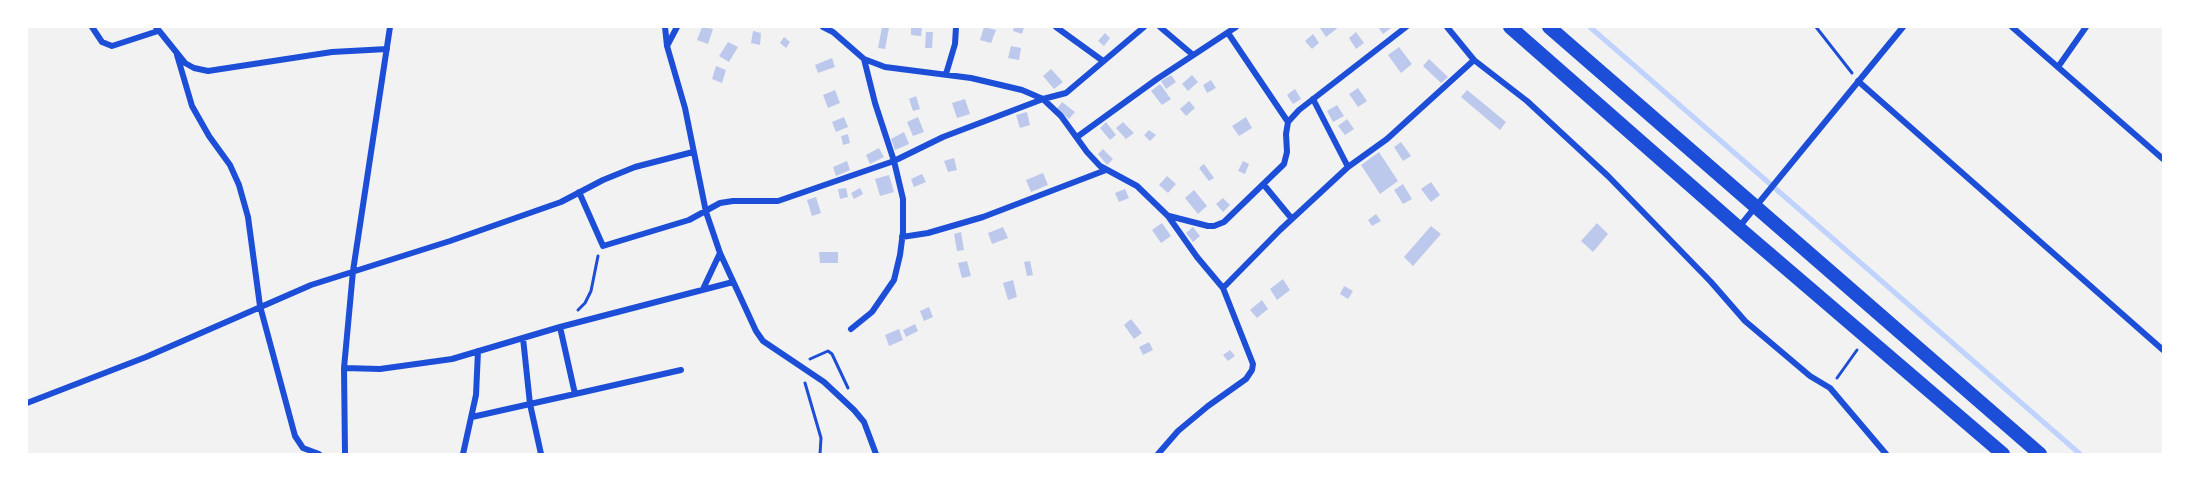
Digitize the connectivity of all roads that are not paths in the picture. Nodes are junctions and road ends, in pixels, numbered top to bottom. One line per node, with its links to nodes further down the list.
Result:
1 (92, 27): 18 (street)
2 (390, 27): 22 (street)
3 (665, 27): 21 (street)
4 (677, 27): 21 (street)
5 (823, 27): 19 (street)
6 (956, 27): 29 (street)
7 (1056, 27): 27 (street)
8 (1144, 27): 27 (street)
9 (1160, 27): 24 (street)
10 (1236, 27): 20 (street)
11 (1406, 27): 32 (street)
12 (1447, 27): 26 (street)
13 (1510, 27): 46 (main road)
14 (1549, 27): 42 (main road)
15 (1903, 27): 30 (street)
16 (2012, 27): 28 (street)
17 (2086, 27): 28 (street)
18 (157, 29): 23 (street)
19 (834, 30): 25 (street)
20 (1227, 33): 24 (street); 33 (street)
21 (667, 46): 35 (street)
22 (387, 50): 23 (street); 49 (street)
23 (177, 55): 53 (street)
24 (1193, 56): 34 (street)
25 (864, 59): 29 (street); 37 (street)
26 (1474, 60): 38 (street); 71 (street)
27 (1103, 61): 31 (street)
28 (2058, 66): 36 (street)
29 (946, 74): 31 (street)
30 (1858, 81): 42 (street); 57 (street)
31 (1043, 99): 34 (street); 37 (street)
32 (1313, 99): 33 (street); 38 (street)
33 (1288, 122): 40 (street)
34 (1077, 137): 39 (street)
35 (693, 152): 41 (street); 43 (street)
36 (2163, 159)
37 (894, 161): 43 (street); 47 (street)
38 (1348, 167): 45 (street)
39 (1106, 170): 44 (street); 47 (street)
40 (1264, 185): 44 (street); 45 (street)
41 (579, 192): 43 (street); 49 (street)
42 (1755, 208): 46 (street); 73 (main road)
43 (706, 212): 48 (street)
44 (1168, 216): 51 (street)
45 (1292, 219): 51 (street)
46 (1739, 228): 72 (main road)
47 (902, 237): 55 (street)
48 (720, 253): 50 (street); 52 (street)
49 (353, 271): 53 (street); 59 (street)
50 (733, 282): 52 (street); 69 (street)
51 (1223, 288): 70 (street)
52 (703, 289): 54 (street)
53 (260, 306): 62 (street); 65 (street)
54 (560, 327): 56 (street); 61 (street)
55 (850, 330)
56 (523, 338): 58 (street); 63 (street)
57 (2163, 350)
58 (478, 351): 59 (street); 64 (street)
59 (344, 368): 66 (street)
60 (681, 370): 61 (street)
61 (575, 394): 63 (street)
62 (27, 403)
63 (530, 404): 64 (street); 68 (street)
64 (472, 417): 67 (street)
65 (319, 454)
66 (345, 454)
67 (463, 454)
68 (541, 454)
69 (876, 454)
70 (1158, 454)
71 (1886, 454)
72 (2003, 454)
73 (2040, 454)

